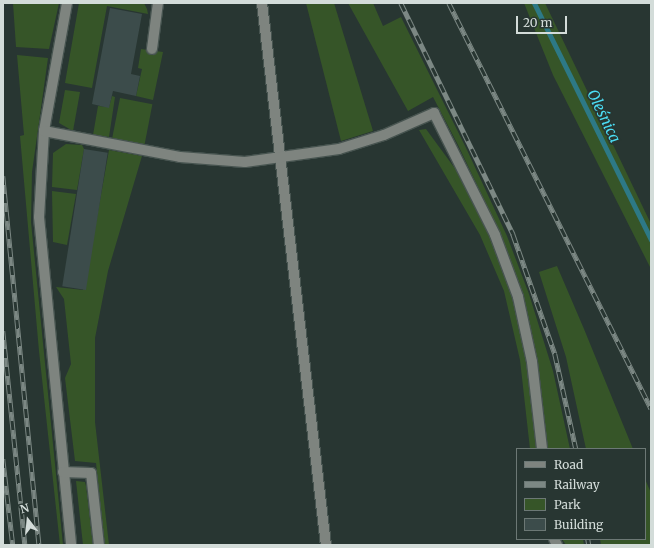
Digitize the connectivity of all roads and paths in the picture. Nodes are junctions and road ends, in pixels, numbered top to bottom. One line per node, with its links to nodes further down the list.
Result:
1 (67, 3): 5 (lane)
2 (158, 3): 4 (lane)
3 (262, 3): 6 (lane)
4 (152, 50)
5 (44, 131): 6 (lane); 8 (lane)
6 (280, 158): 7 (lane); 11 (lane)
7 (542, 448)
8 (63, 472): 9 (lane); 10 (lane)
9 (71, 545)
10 (99, 545)
11 (326, 545)

